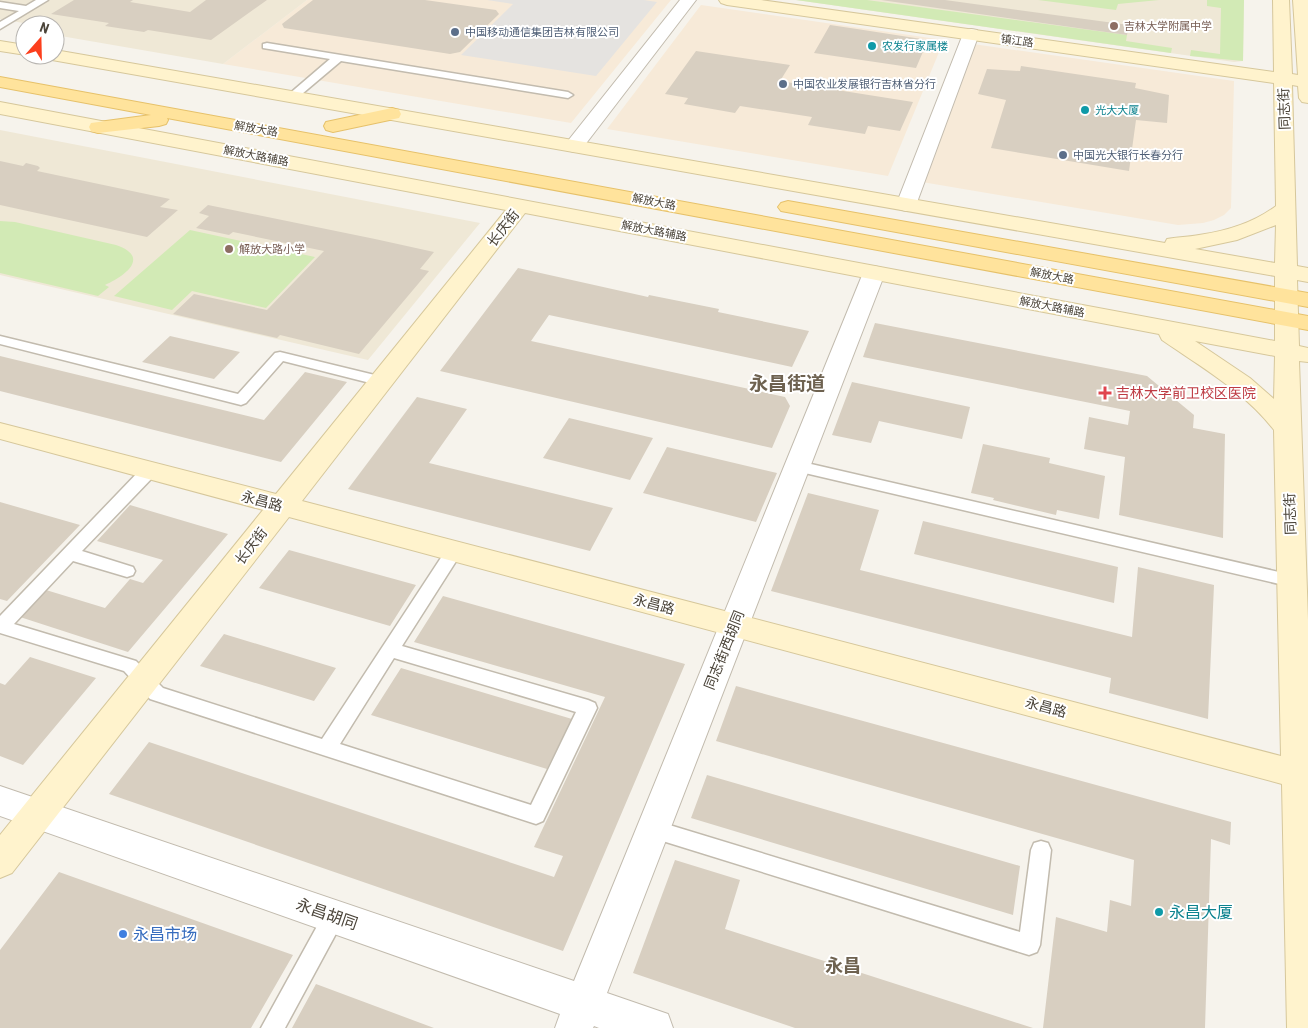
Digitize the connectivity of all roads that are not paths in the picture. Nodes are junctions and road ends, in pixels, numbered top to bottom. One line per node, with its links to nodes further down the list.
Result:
1 (43, 0): 7 (lane)
2 (688, 0): 25 (street)
3 (727, 0): 9 (street, 镇江路)
4 (1281, 0): 17 (street, 同志街)
5 (1301, 0): 17 (street, 同志街)
6 (0, 5): 7 (lane)
7 (28, 9): 8 (lane)
8 (0, 26)
9 (971, 34): 17 (street, 镇江路); 27 (street)
10 (0, 46): 12 (street)
11 (267, 46): 14 (lane)
12 (15, 48)
13 (65, 57): 19 (street)
14 (338, 58): 18 (lane); 19 (lane)
15 (0, 67): 23 (main road, 解放大路)
16 (0, 82): 22 (main road, 解放大路)
17 (1299, 86): 30 (street, 同志街)
18 (568, 95)
19 (292, 97): 21 (street)
20 (0, 108): 24 (street, 解放大路辅路)
21 (392, 114): 23 (main road); 25 (street)
22 (188, 116): 24 (main road); 33 (main road, 解放大路)
23 (333, 126): 26 (main road, 解放大路)
24 (98, 127): 29 (street, 解放大路辅路)
25 (574, 146): 27 (street)
26 (703, 192)
27 (906, 204): 31 (street)
28 (772, 205): 33 (main road, 解放大路)
29 (520, 206): 32 (street, 解放大路辅路); 37 (street, 长庆街)
30 (1286, 208): 31 (street); 33 (street, 同志街)
31 (1135, 245): 33 (street)
32 (874, 273): 34 (street, 解放大路辅路); 40 (street, 同志街西胡同)
33 (1297, 298): 36 (street, 同志街)
34 (1141, 324): 36 (street, 解放大路辅路); 38 (street)
35 (0, 340): 37 (lane)
36 (1298, 353): 38 (street, 同志街)
37 (382, 380): 42 (street, 长庆街)
38 (1287, 428): 46 (street, 同志街)
39 (0, 431): 41 (street, 永昌路)
40 (798, 466): 46 (lane); 47 (street, 同志街西胡同)
41 (149, 471): 42 (street, 永昌路); 44 (lane)
42 (282, 506): 43 (street, 永昌路); 50 (street, 长庆街)
43 (454, 551): 47 (street, 永昌路); 49 (lane)
44 (70, 554): 45 (lane); 48 (lane)
45 (127, 571)
46 (1292, 580): 52 (street, 同志街)
47 (734, 625): 52 (street, 永昌路); 55 (street, 同志街西胡同)
48 (1, 626): 50 (lane)
49 (390, 650): 51 (lane); 51 (lane)
50 (144, 680): 51 (lane); 54 (street, 长庆街)
51 (327, 748)
52 (1303, 776): 62 (street, 同志街)
53 (0, 801): 54 (street, 永昌胡同)
54 (38, 814): 57 (street, 长庆街); 58 (street, 永昌胡同)
55 (653, 829): 56 (lane); 59 (street, 同志街西胡同)
56 (1041, 850)
57 (0, 862)
58 (334, 917): 59 (street, 永昌胡同); 60 (lane)
59 (579, 1016): 61 (street, 永昌胡同)
60 (272, 1028)
61 (654, 1028)
62 (1306, 1028)

